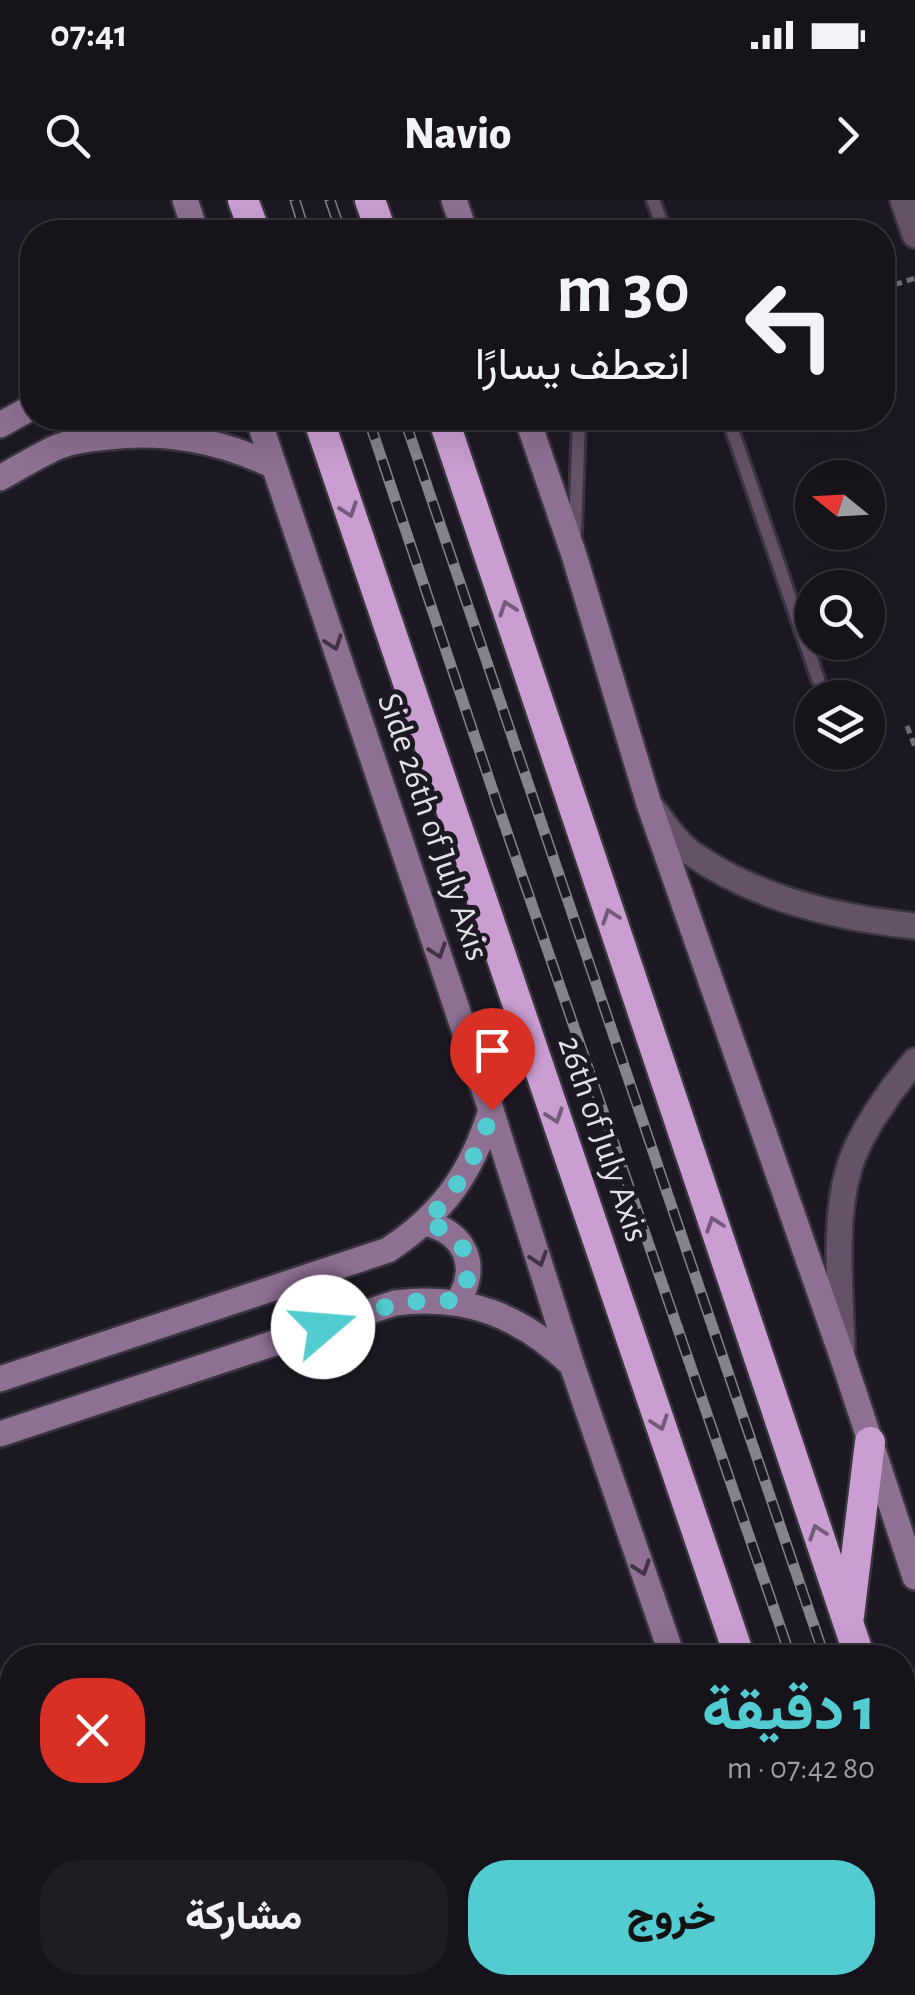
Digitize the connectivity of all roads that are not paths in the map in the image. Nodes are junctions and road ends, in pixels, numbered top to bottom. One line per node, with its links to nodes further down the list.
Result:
1 (904, 200): 2 (street)
2 (915, 235)
3 (146, 430): 12 (main road)
4 (176, 430): 11 (main road)
5 (262, 430): 11 (main road, Side 26th of July Axis)
6 (322, 430): 29 (highway, 26th of July Axis, one-way to 29)
7 (447, 430): 27 (highway, one-way to 7)
8 (532, 430): 13 (main road)
9 (579, 430): 13 (lane)
10 (732, 430): 14 (lane)
11 (274, 466): 18 (main road, Side 26th of July Axis, one-way to 18)
12 (0, 478)
13 (574, 555): 15 (main road)
14 (818, 679)
15 (649, 804): 16 (street); 21 (main road)
16 (915, 926)
17 (915, 1060): 21 (street)
18 (492, 1110): 19 (main road); 22 (main road, Side 26th of July Axis, one-way to 22)
19 (425, 1223): 20 (main road); 23 (main road)
20 (458, 1301): 22 (main road); 24 (main road)
21 (843, 1359): 25 (main road)
22 (572, 1366): 28 (main road, Side 26th of July Axis, one-way to 28)
23 (0, 1379)
24 (0, 1434)
25 (870, 1442): 26 (main road); 27 (highway)
26 (915, 1576)
27 (848, 1624): 30 (highway)
28 (669, 1645)
29 (736, 1645)
30 (855, 1645)

